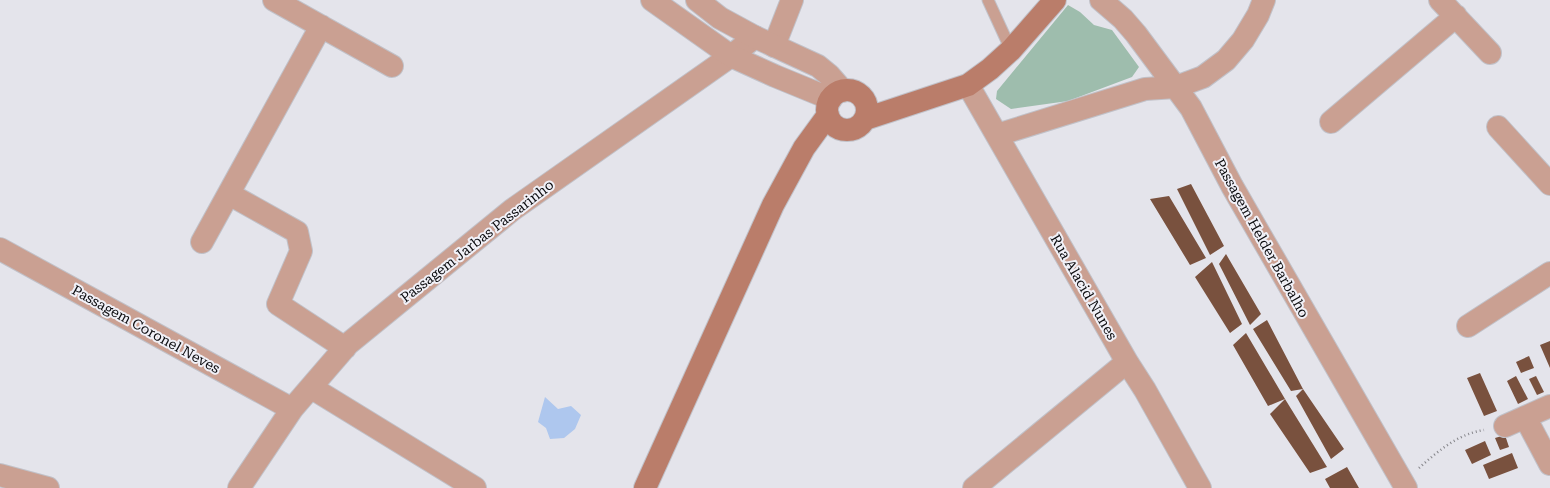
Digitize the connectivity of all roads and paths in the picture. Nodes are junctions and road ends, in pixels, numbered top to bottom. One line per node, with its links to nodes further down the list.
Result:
1 (274, 0): 11 (street)
2 (652, 0): 15 (street)
3 (696, 0): 12 (street)
4 (792, 0): 12 (street)
5 (988, 0): 13 (lane)
6 (1055, 0): 13 (main road)
7 (1101, 0): 18 (street, Passagem Helder Barbalho)
8 (1264, 0): 18 (street)
9 (1440, 0): 10 (street)
10 (1456, 16): 14 (street); 21 (street)
11 (321, 26): 16 (street); 25 (street)
12 (765, 42): 15 (street, Passagem Jarbas Passarinho); 19 (street)
13 (1011, 50): 17 (main road)
14 (1490, 53)
15 (731, 56): 19 (street); 30 (street, Passagem Jarbas Passarinho)
16 (392, 66)
17 (968, 85): 20 (main road); 23 (street, Rua Alacid Nunes)
18 (1176, 87): 23 (street); 39 (street, Passagem Helder Barbalho)
19 (835, 108): 20 (main road); 20 (main road); 43 (main road)
20 (865, 109)
21 (1331, 122)
22 (1498, 127): 24 (street)
23 (997, 135): 31 (street, Rua Alacid Nunes)
24 (1550, 184)
25 (229, 194): 26 (street); 30 (street)
26 (202, 242)
27 (0, 249): 34 (street, Passagem Coronel Neves)
28 (1550, 273): 29 (street)
29 (1468, 326)
30 (345, 348): 32 (street, Passagem Jarbas Passarinho)
31 (1127, 362): 44 (street); 45 (street, Rua Alacid Nunes)
32 (312, 388): 34 (street, Passagem Jarbas Passarinho); 42 (street)
33 (1550, 406): 35 (street)
34 (292, 409): 41 (street, Passagem Jarbas Passarinho)
35 (1525, 417): 36 (street); 37 (street)
36 (1505, 426): 39 (path)
37 (1550, 464)
38 (0, 475): 40 (street)
39 (1404, 485)
40 (48, 488)
41 (239, 488)
42 (475, 488)
43 (645, 488)
44 (974, 488)
45 (1200, 488)

